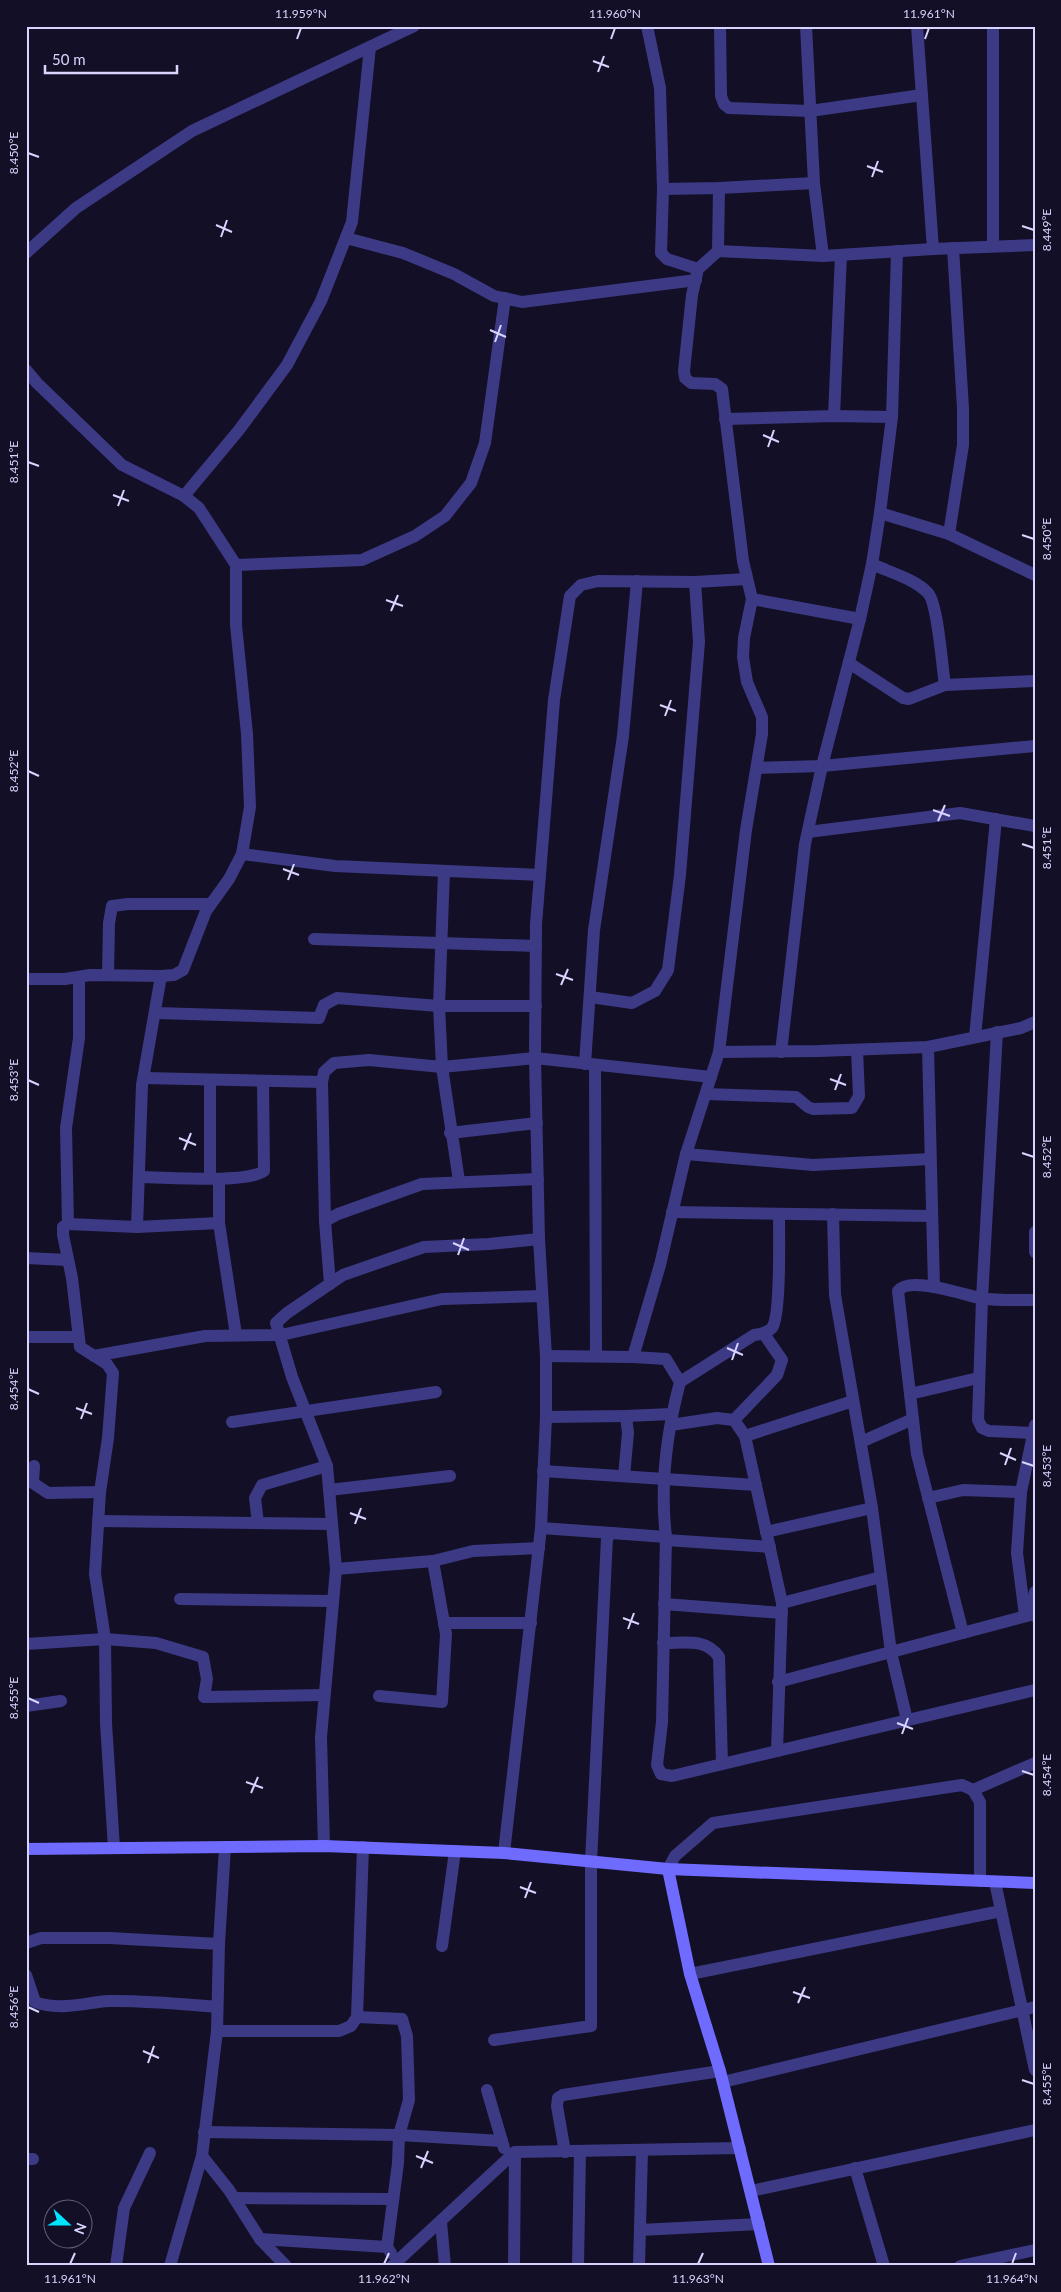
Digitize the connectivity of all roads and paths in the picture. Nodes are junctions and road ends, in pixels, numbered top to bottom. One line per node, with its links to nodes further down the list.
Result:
1 (414, 26): 7 (street)
2 (647, 26): 11 (street)
3 (720, 26): 9 (street)
4 (806, 26): 9 (street)
5 (917, 26): 8 (street)
6 (993, 26): 15 (street)
7 (370, 47): 13 (street); 20 (street)
8 (922, 96): 9 (street); 17 (street)
9 (810, 111): 10 (street)
10 (814, 183): 12 (street); 22 (street)
11 (663, 188): 12 (street); 23 (street)
12 (719, 188): 18 (street)
13 (346, 238): 24 (street); 29 (street)
14 (1035, 245): 15 (street)
15 (993, 246): 16 (street)
16 (953, 248): 17 (street); 31 (street)
17 (933, 249): 19 (street)
18 (718, 251): 22 (street); 23 (street)
19 (897, 251): 21 (street); 27 (street)
20 (26, 253)
21 (842, 255): 22 (street); 26 (street)
22 (823, 256)
23 (697, 274): 24 (street); 28 (street)
24 (505, 298): 33 (street)
25 (26, 370): 29 (street)
26 (834, 416): 27 (street); 28 (street)
27 (892, 417): 30 (street)
28 (725, 419): 35 (street)
29 (184, 496): 33 (street)
30 (880, 513): 31 (street); 32 (street)
31 (949, 534): 34 (street)
32 (872, 564): 39 (street); 42 (street)
33 (236, 565): 49 (street)
34 (1035, 575)
35 (747, 579): 37 (street); 38 (street)
36 (637, 581): 37 (street); 51 (street); 60 (street)
37 (695, 582): 60 (street)
38 (752, 600): 39 (street); 45 (street)
39 (860, 619): 40 (street)
40 (848, 664): 42 (street); 44 (street)
41 (1035, 681): 42 (street)
42 (945, 685)
43 (1035, 746): 44 (street)
44 (822, 766): 45 (street); 48 (street)
45 (757, 768): 69 (street)
46 (996, 820): 47 (street); 48 (street); 66 (street)
47 (1035, 826)
48 (808, 832): 70 (street)
49 (242, 854): 50 (street); 52 (street)
50 (444, 871): 51 (street); 54 (street)
51 (540, 875): 55 (street)
52 (210, 904): 56 (street); 57 (street)
53 (314, 939): 54 (street)
54 (442, 943): 55 (street); 61 (street)
55 (536, 946): 62 (street)
56 (108, 976): 57 (street); 58 (street)
57 (161, 976): 63 (street)
58 (79, 977): 59 (street); 94 (street)
59 (26, 979)
60 (590, 997): 72 (street)
61 (440, 1006): 62 (street); 63 (street); 73 (street)
62 (536, 1006): 71 (street)
63 (156, 1014): 75 (street)
64 (1035, 1022): 65 (street)
65 (997, 1032): 66 (street); 104 (street)
66 (976, 1037): 67 (street)
67 (928, 1047): 68 (street); 83 (street)
68 (857, 1050): 70 (street); 79 (street)
69 (719, 1052): 70 (street); 74 (street)
70 (781, 1052)
71 (535, 1058): 72 (street); 73 (street); 80 (street)
72 (590, 1064): 74 (street); 113 (street)
73 (442, 1067): 78 (street); 81 (street)
74 (711, 1077): 79 (street)
75 (144, 1078): 76 (street); 84 (street)
76 (210, 1080): 77 (street); 85 (street)
77 (263, 1081): 78 (street); 85 (street)
78 (322, 1082): 92 (street)
79 (706, 1094): 82 (street)
80 (537, 1124): 81 (street); 86 (street)
81 (450, 1133): 87 (street)
82 (686, 1154): 83 (street); 88 (street)
83 (930, 1159): 91 (street)
84 (139, 1177): 85 (street); 95 (street)
85 (214, 1178): 93 (street)
86 (538, 1179): 87 (street); 97 (street)
87 (459, 1181): 92 (street)
88 (672, 1212): 89 (street); 114 (street)
89 (779, 1214): 90 (street); 106 (street)
90 (833, 1214): 91 (street); 119 (street)
91 (931, 1216): 102 (street)
92 (325, 1221): 101 (street)
93 (219, 1223): 95 (street); 107 (street)
94 (68, 1224): 95 (street); 100 (street)
95 (137, 1227)
96 (1035, 1232): 98 (street)
97 (539, 1239): 101 (street); 103 (street)
98 (1035, 1252)
99 (26, 1258): 100 (street)
100 (68, 1260): 110 (street)
101 (330, 1284): 108 (street)
102 (934, 1287): 104 (street); 118 (street)
103 (542, 1296): 108 (street); 112 (street)
104 (982, 1298): 105 (street); 115 (street)
105 (1035, 1300)
106 (764, 1334): 116 (street); 125 (street)
107 (236, 1335): 108 (street); 111 (street)
108 (281, 1335): 120 (street)
109 (26, 1337): 110 (street)
110 (78, 1337): 111 (street)
111 (94, 1356): 138 (street)
112 (546, 1356): 113 (street); 122 (street)
113 (596, 1356): 114 (street)
114 (633, 1357): 116 (street)
115 (978, 1378): 118 (street); 128 (street)
116 (680, 1382): 123 (street)
117 (436, 1392): 120 (street)
118 (910, 1394): 124 (street)
119 (853, 1401): 127 (street); 129 (street)
120 (306, 1412): 126 (street); 131 (street)
121 (626, 1416): 122 (street); 123 (street); 134 (street)
122 (546, 1417): 132 (street)
123 (671, 1419): 125 (street); 135 (street)
124 (913, 1419): 129 (street); 140 (street)
125 (734, 1420): 127 (street)
126 (232, 1422)
127 (745, 1436): 136 (street)
128 (1033, 1436): 139 (street)
129 (860, 1442): 141 (street)
130 (34, 1466): 138 (street)
131 (327, 1466): 137 (street); 143 (street)
132 (543, 1471): 134 (street); 145 (street)
133 (450, 1476): 137 (street)
134 (624, 1476): 135 (street)
135 (665, 1480): 136 (street); 148 (street)
136 (756, 1485): 146 (street)
137 (329, 1490): 144 (street)
138 (100, 1492): 142 (street)
139 (1021, 1492): 140 (street); 158 (street)
140 (928, 1498): 161 (street)
141 (872, 1508): 146 (street); 153 (street)
142 (98, 1521): 143 (street); 162 (street)
143 (258, 1523): 144 (street)
144 (332, 1524): 152 (street)
145 (541, 1528): 147 (street); 150 (street)
146 (766, 1532): 149 (street)
147 (612, 1533): 148 (street); 184 (street)
148 (666, 1539): 149 (street); 156 (street)
149 (770, 1547): 157 (street)
150 (539, 1548): 151 (street); 160 (street)
151 (433, 1561): 152 (street); 159 (street)
152 (336, 1569): 155 (street)
153 (881, 1578): 157 (street); 165 (street)
154 (180, 1599): 155 (street)
155 (332, 1601): 168 (street)
156 (664, 1604): 157 (street); 163 (street)
157 (782, 1608): 166 (street)
158 (1032, 1608): 161 (street)
159 (444, 1623): 160 (street); 169 (street)
160 (531, 1623): 183 (street)
161 (963, 1633): 165 (street)
162 (105, 1639): 164 (street); 168 (street); 180 (street)
163 (663, 1643): 174 (street); 174 (street)
164 (26, 1644)
165 (891, 1652): 166 (street); 172 (street)
166 (778, 1682): 173 (street)
167 (1035, 1690): 172 (street)
168 (324, 1695): 177 (street)
169 (379, 1696)
170 (61, 1701): 171 (street)
171 (26, 1706)
172 (907, 1720): 173 (street)
173 (777, 1751): 174 (street)
174 (722, 1764)
175 (1035, 1764): 176 (street)
176 (973, 1790): 185 (street); 186 (street)
177 (324, 1846): 178 (street); 179 (street)
178 (225, 1847): 180 (street); 191 (street)
179 (363, 1847): 182 (street); 197 (street)
180 (114, 1848): 181 (street)
181 (26, 1849)
182 (454, 1851): 183 (street); 192 (street)
183 (504, 1853): 184 (street)
184 (591, 1862): 185 (street); 199 (street)
185 (668, 1869): 186 (street); 194 (street)
186 (980, 1881): 187 (street)
187 (995, 1882): 188 (street); 189 (street)
188 (1035, 1883)
189 (1001, 1911): 194 (street); 196 (street)
190 (26, 1943): 191 (street)
191 (219, 1944): 195 (street)
192 (442, 1946)
193 (26, 1974): 195 (street)
194 (690, 1974): 201 (street)
195 (217, 2007): 198 (street)
196 (1028, 2008): 200 (street); 201 (street)
197 (357, 2017): 198 (street); 205 (street)
198 (217, 2031): 204 (street)
199 (494, 2040)
200 (1035, 2070)
201 (722, 2077): 207 (street); 210 (street)
202 (487, 2090): 206 (street)
203 (1035, 2130): 214 (street)
204 (204, 2132): 205 (street); 212 (street)
205 (399, 2135): 206 (street); 217 (street)
206 (502, 2140): 213 (street)
207 (740, 2148): 208 (street); 215 (street)
208 (642, 2150): 209 (street); 220 (street)
209 (580, 2151): 210 (street); 230 (street)
210 (565, 2152): 213 (street)
211 (150, 2153): 225 (street)
212 (202, 2156): 216 (street); 226 (street)
213 (511, 2156): 218 (street); 229 (street)
214 (855, 2168): 215 (street); 233 (street)
215 (751, 2191): 219 (street)
216 (234, 2198): 217 (street); 221 (street)
217 (392, 2199): 222 (street)
218 (441, 2222): 224 (street); 228 (street)
219 (759, 2224): 220 (street); 232 (street)
220 (640, 2230): 231 (street)
221 (260, 2239): 222 (street); 227 (street)
222 (387, 2247): 224 (street)
223 (1035, 2250): 234 (street)
224 (394, 2264)
225 (116, 2266)
226 (170, 2266)
227 (286, 2266)
228 (445, 2266)
229 (514, 2266)
230 (578, 2266)
231 (639, 2266)
232 (769, 2266)
233 (884, 2266)
234 (960, 2266)

